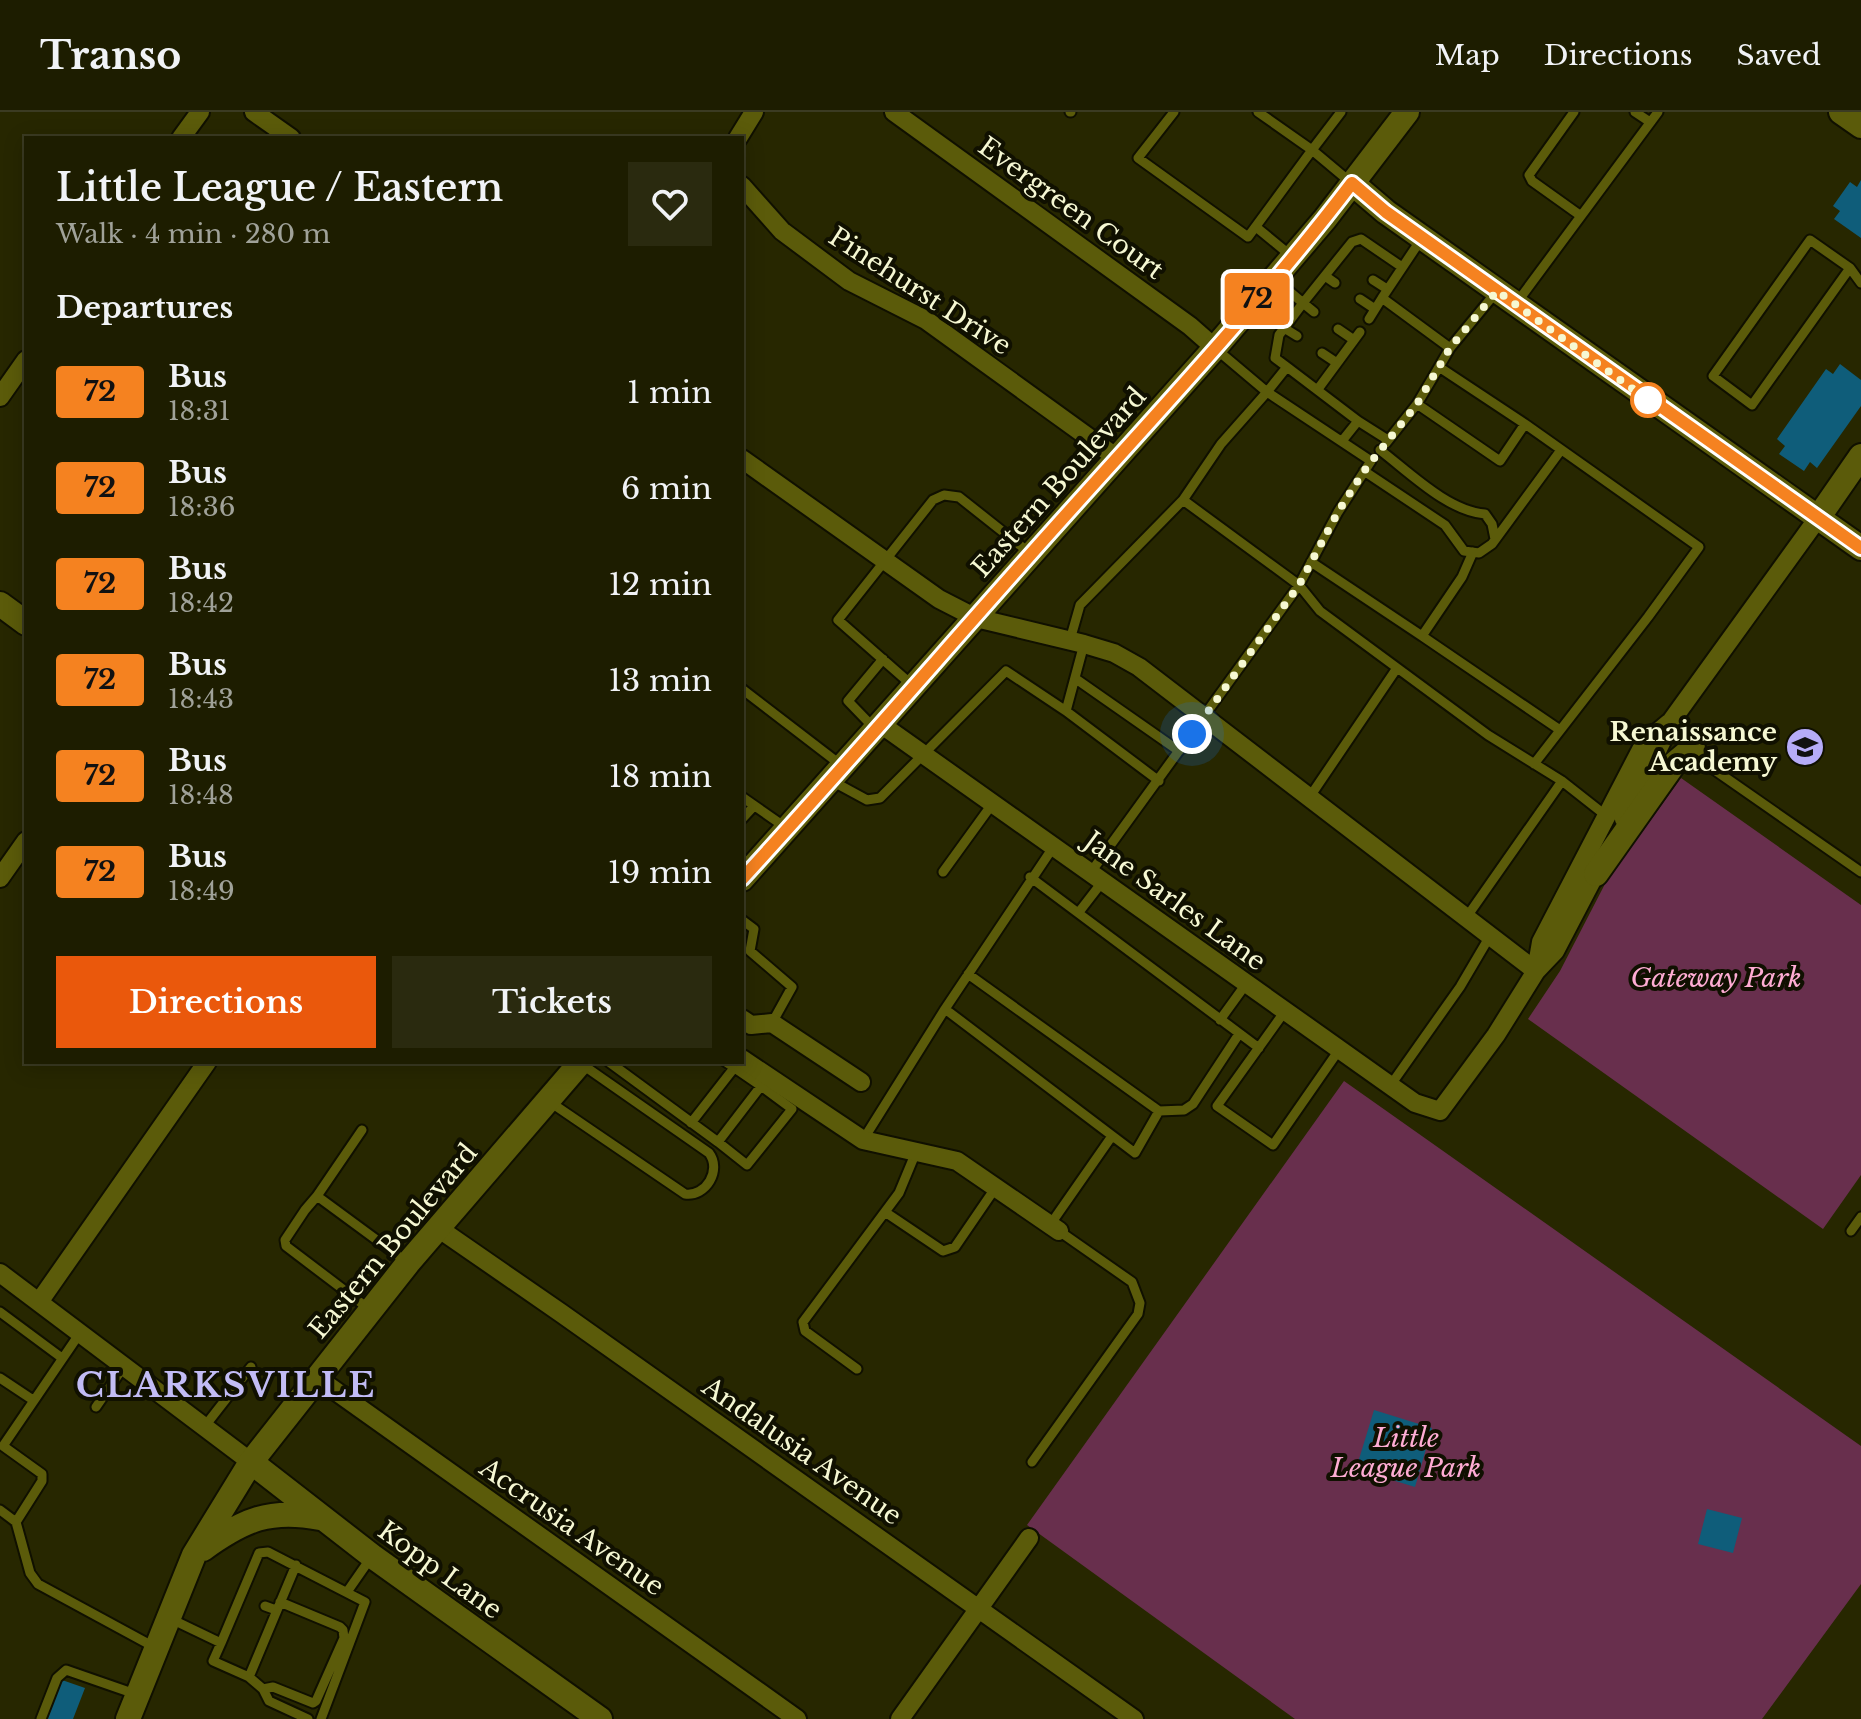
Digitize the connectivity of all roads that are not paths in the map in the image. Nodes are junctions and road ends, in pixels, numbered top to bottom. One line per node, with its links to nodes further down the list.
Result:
1 (200, 112): 15 (street)
2 (254, 112): 16 (street)
3 (754, 112): 17 (street)
4 (894, 112): 42 (street, Evergreen Court)
5 (1174, 112): 22 (lane)
6 (1258, 112): 18 (lane)
7 (1341, 112): 18 (lane)
8 (1407, 112): 19 (main road, Eastern Boulevard)
9 (1574, 112): 21 (lane)
10 (1635, 112): 13 (lane)
11 (1658, 112): 13 (lane)
12 (1841, 112): 14 (main road)
13 (1650, 122): 21 (lane)
14 (1861, 126)
15 (182, 136)
16 (288, 136)
17 (739, 136)
18 (1312, 150): 19 (lane); 22 (lane)
19 (1352, 183): 23 (main road); 24 (main road, Eastern Boulevard)
20 (744, 188): 60 (street, Pinehurst Drive)
21 (1581, 216): 33 (lane)
22 (1256, 227): 24 (lane)
23 (1422, 238): 25 (lane); 33 (main road)
24 (1292, 257): 28 (main road, Eastern Boulevard)
25 (1402, 267): 27 (lane); 32 (lane)
26 (1850, 268): 26 (lane); 31 (lane)
27 (1325, 276): 30 (lane); 35 (lane)
28 (1274, 278): 35 (lane); 42 (main road, Eastern Boulevard)
29 (1373, 280): 32 (lane)
30 (1335, 283)
31 (1861, 283)
32 (1385, 294): 36 (lane); 43 (lane)
33 (1506, 298): 43 (lane); 65 (main road)
34 (1360, 299): 36 (lane)
35 (1303, 303): 37 (lane); 39 (lane)
36 (1375, 309): 38 (lane)
37 (1314, 312)
38 (1369, 319)
39 (1284, 328): 41 (lane); 47 (lane)
40 (1338, 329): 46 (lane)
41 (1297, 336)
42 (1215, 348): 50 (lane); 60 (main road, Eastern Boulevard)
43 (1450, 348): 48 (lane)
44 (1322, 353): 46 (lane)
45 (24, 363): 51 (street)
46 (1337, 363): 49 (lane)
47 (1287, 367): 49 (lane); 50 (lane)
48 (1439, 367): 52 (lane); 54 (lane)
49 (1318, 389): 53 (lane)
50 (1267, 392): 56 (lane); 64 (lane)
51 (0, 397)
52 (1417, 404): 54 (lane); 55 (lane)
53 (1358, 421): 55 (lane); 56 (lane)
54 (1525, 424): 58 (lane)
55 (1388, 440): 57 (lane)
56 (1342, 441): 62 (lane)
57 (1380, 450): 62 (lane); 66 (lane)
58 (1561, 450): 66 (lane); 87 (lane)
59 (1861, 456): 65 (main road)
60 (1117, 458): 69 (main road, Eastern Boulevard)
61 (744, 460): 70 (street)
62 (1371, 461): 63 (lane)
63 (1364, 471): 68 (lane); 71 (lane)
64 (1183, 500): 72 (lane); 77 (lane)
65 (1818, 518): 67 (main road); 85 (street)
66 (1495, 539): 68 (lane)
67 (1861, 548)
68 (1473, 552): 76 (lane)
69 (1031, 554): 70 (lane); 74 (main road, Eastern Boulevard)
70 (885, 561): 74 (street); 78 (lane)
71 (1311, 562): 72 (lane); 76 (lane)
72 (1299, 585): 79 (lane); 84 (lane)
73 (0, 604): 75 (main road)
74 (976, 618): 77 (street); 81 (main road, Eastern Boulevard)
75 (24, 622)
76 (1422, 636): 87 (lane)
77 (1077, 642): 80 (lane); 84 (street)
78 (883, 659): 81 (lane); 86 (lane)
79 (1397, 668): 91 (lane); 96 (lane)
80 (1076, 679): 83 (lane); 89 (lane)
81 (915, 688): 86 (main road, Eastern Boulevard)
82 (744, 691): 92 (lane)
83 (1066, 711): 90 (lane); 93 (lane)
84 (1204, 718): 89 (lane); 96 (street)
85 (1672, 720): 88 (lane); 100 (street)
86 (880, 728): 90 (street, Jane Sarles Lane); 92 (main road, Eastern Boulevard)
87 (1560, 730): 91 (lane)
88 (1693, 748): 105 (lane); 106 (main road)
89 (1179, 751): 93 (lane)
90 (925, 755): 92 (lane); 97 (street, Jane Sarles Lane)
91 (1534, 764): 94 (lane)
92 (838, 774): 101 (main road, Eastern Boulevard)
93 (1159, 781): 107 (lane)
94 (1562, 781): 100 (lane); 112 (lane)
95 (744, 798): 98 (lane)
96 (1309, 799): 112 (street)
97 (993, 803): 103 (street, Jane Sarles Lane); 104 (lane)
98 (754, 806): 99 (lane); 101 (lane)
99 (744, 817)
100 (1614, 821): 106 (street); 115 (street)
101 (787, 829): 108 (main road, Eastern Boulevard)
102 (24, 844): 110 (street)
103 (1054, 846): 107 (street, Jane Sarles Lane); 109 (lane)
104 (943, 872)
105 (1861, 872)
106 (1596, 874): 115 (street)
107 (1097, 876): 111 (lane); 117 (street, Jane Sarles Lane)
108 (744, 877)
109 (1030, 877): 111 (lane); 116 (lane)
110 (0, 878)
111 (1079, 912): 121 (lane)
112 (1466, 918): 114 (street)
113 (744, 922): 122 (lane)
114 (1490, 936): 115 (street); 135 (lane)
115 (1536, 971): 135 (street, Jane Sarles Lane)
116 (968, 974): 118 (lane); 137 (lane)
117 (1246, 984): 119 (street, Jane Sarles Lane); 121 (lane)
118 (945, 1009): 140 (lane); 141 (lane)
119 (1285, 1011): 124 (lane); 125 (street, Jane Sarles Lane)
120 (744, 1020): 122 (street)
121 (1220, 1020): 123 (lane)
122 (772, 1023): 133 (street)
123 (1239, 1034): 124 (lane); 137 (lane)
124 (1259, 1048): 125 (lane)
125 (1339, 1050): 135 (street, Jane Sarles Lane)
126 (206, 1064): 153 (street)
127 (578, 1064): 136 (main road, Eastern Boulevard)
128 (583, 1064): 136 (lane)
129 (612, 1064): 138 (lane)
130 (733, 1064): 138 (lane)
131 (735, 1064): 134 (lane)
132 (736, 1064): 141 (street)
133 (861, 1082)
134 (761, 1086): 142 (lane); 142 (lane)
135 (1390, 1086)
136 (548, 1100): 148 (main road, Eastern Boulevard)
137 (1159, 1111): 140 (lane)
138 (691, 1123): 142 (lane)
139 (362, 1130): 145 (lane)
140 (1112, 1136): 149 (lane)
141 (863, 1140): 143 (street)
142 (718, 1142)
143 (916, 1152): 144 (street); 146 (lane)
144 (996, 1187): 146 (lane); 149 (street)
145 (317, 1196): 151 (lane); 154 (lane)
146 (885, 1212): 160 (lane)
147 (1861, 1217): 150 (lane)
148 (438, 1228): 151 (main road, Eastern Boulevard); 181 (street, Andalusia Avenue)
149 (1054, 1228): 168 (lane)
150 (1851, 1231)
151 (408, 1263): 154 (main road, Eastern Boulevard)
152 (0, 1273): 153 (street)
153 (39, 1302): 156 (street)
154 (370, 1310): 161 (main road, Eastern Boulevard)
155 (0, 1312): 157 (lane)
156 (80, 1333): 157 (lane); 158 (street)
157 (62, 1358): 163 (lane)
158 (125, 1365): 164 (lane); 165 (street)
159 (251, 1367): 165 (lane)
160 (857, 1369)
161 (316, 1377): 167 (main road, Eastern Boulevard); 195 (street, Accrusia Avenue)
162 (0, 1378): 163 (lane)
163 (33, 1400): 166 (lane)
164 (96, 1407)
165 (205, 1426): 167 (street)
166 (2, 1444): 171 (lane)
167 (251, 1462): 170 (main road, Kopp Lane); 173 (main road, Eastern Boulevard)
168 (1032, 1462)
169 (0, 1510): 171 (lane)
170 (324, 1519): 173 (main road); 174 (main road, Kopp Lane)
171 (16, 1522): 186 (lane)
172 (1029, 1538): 181 (street)
173 (194, 1555): 182 (main road, Eastern Boulevard)
174 (372, 1556): 178 (lane); 194 (main road, Kopp Lane)
175 (296, 1565): 177 (lane); 178 (lane); 185 (lane)
176 (273, 1586): 177 (lane)
177 (284, 1592): 180 (lane)
178 (347, 1592): 193 (lane)
179 (265, 1606): 180 (lane)
180 (278, 1606): 184 (lane); 188 (lane)
181 (978, 1609): 196 (street); 197 (street, Andalusia Avenue)
182 (168, 1618): 185 (lane); 186 (main road, Eastern Boulevard)
183 (256, 1628): 184 (lane)
184 (267, 1634): 187 (lane)
185 (225, 1639): 187 (lane)
186 (156, 1648): 189 (main road, Eastern Boulevard)
187 (249, 1677): 188 (lane)
188 (263, 1689): 192 (lane)
189 (138, 1695): 190 (lane); 191 (main road, Eastern Boulevard)
190 (41, 1719)
191 (128, 1719)
192 (308, 1719)
193 (321, 1719)
194 (600, 1719)
195 (797, 1719)
196 (900, 1719)
197 (1134, 1719)

